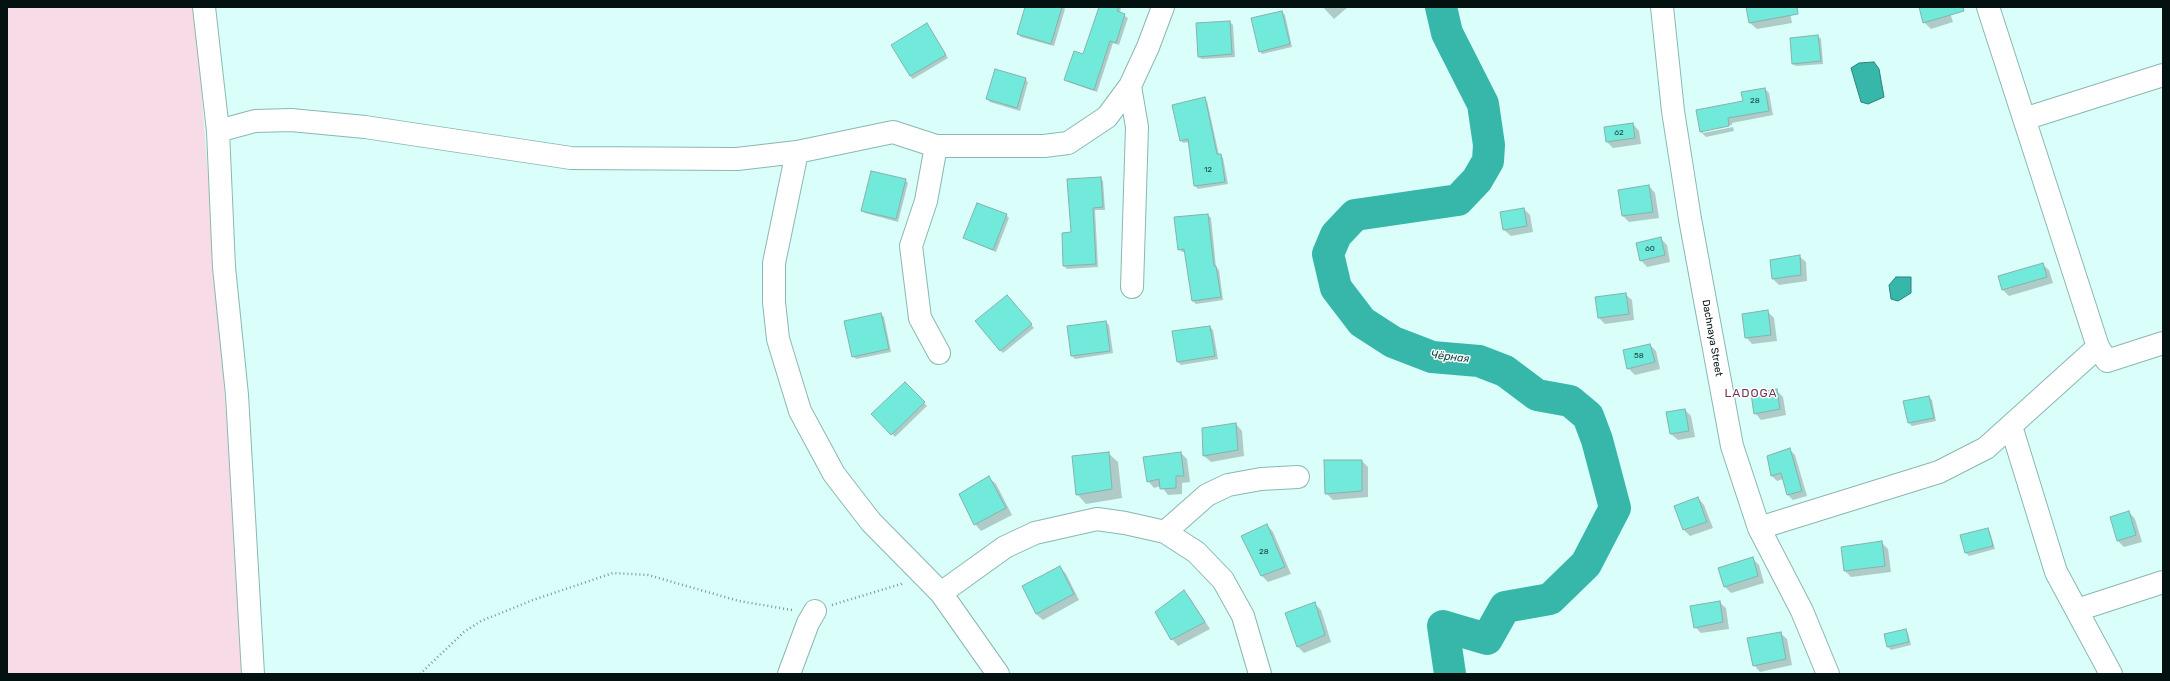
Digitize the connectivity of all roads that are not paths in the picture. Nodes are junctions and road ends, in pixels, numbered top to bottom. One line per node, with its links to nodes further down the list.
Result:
1 (204, 7): 8 (street)
2 (1163, 7): 6 (street)
3 (1662, 7): 17 (street, Dachnaya Street)
4 (1988, 7): 7 (street)
5 (2163, 75): 7 (street)
6 (1130, 86): 9 (street); 11 (street)
7 (2024, 119): 13 (street)
8 (218, 131): 10 (street); 23 (street)
9 (936, 146): 10 (street); 14 (street)
10 (797, 152): 20 (street)
11 (1132, 287)
12 (2163, 343): 13 (street)
13 (2098, 347): 15 (street)
14 (939, 353)
15 (2011, 426): 17 (street); 21 (street)
16 (1298, 477): 18 (street)
17 (1759, 528): 27 (street, Dachnaya Street)
18 (1165, 532): 20 (street); 26 (street)
19 (2163, 582): 21 (street)
20 (941, 593): 25 (street)
21 (2076, 610): 28 (street)
22 (815, 611): 24 (street)
23 (253, 674)
24 (789, 674)
25 (998, 674)
26 (1260, 674)
27 (1828, 674)
28 (2111, 674)

